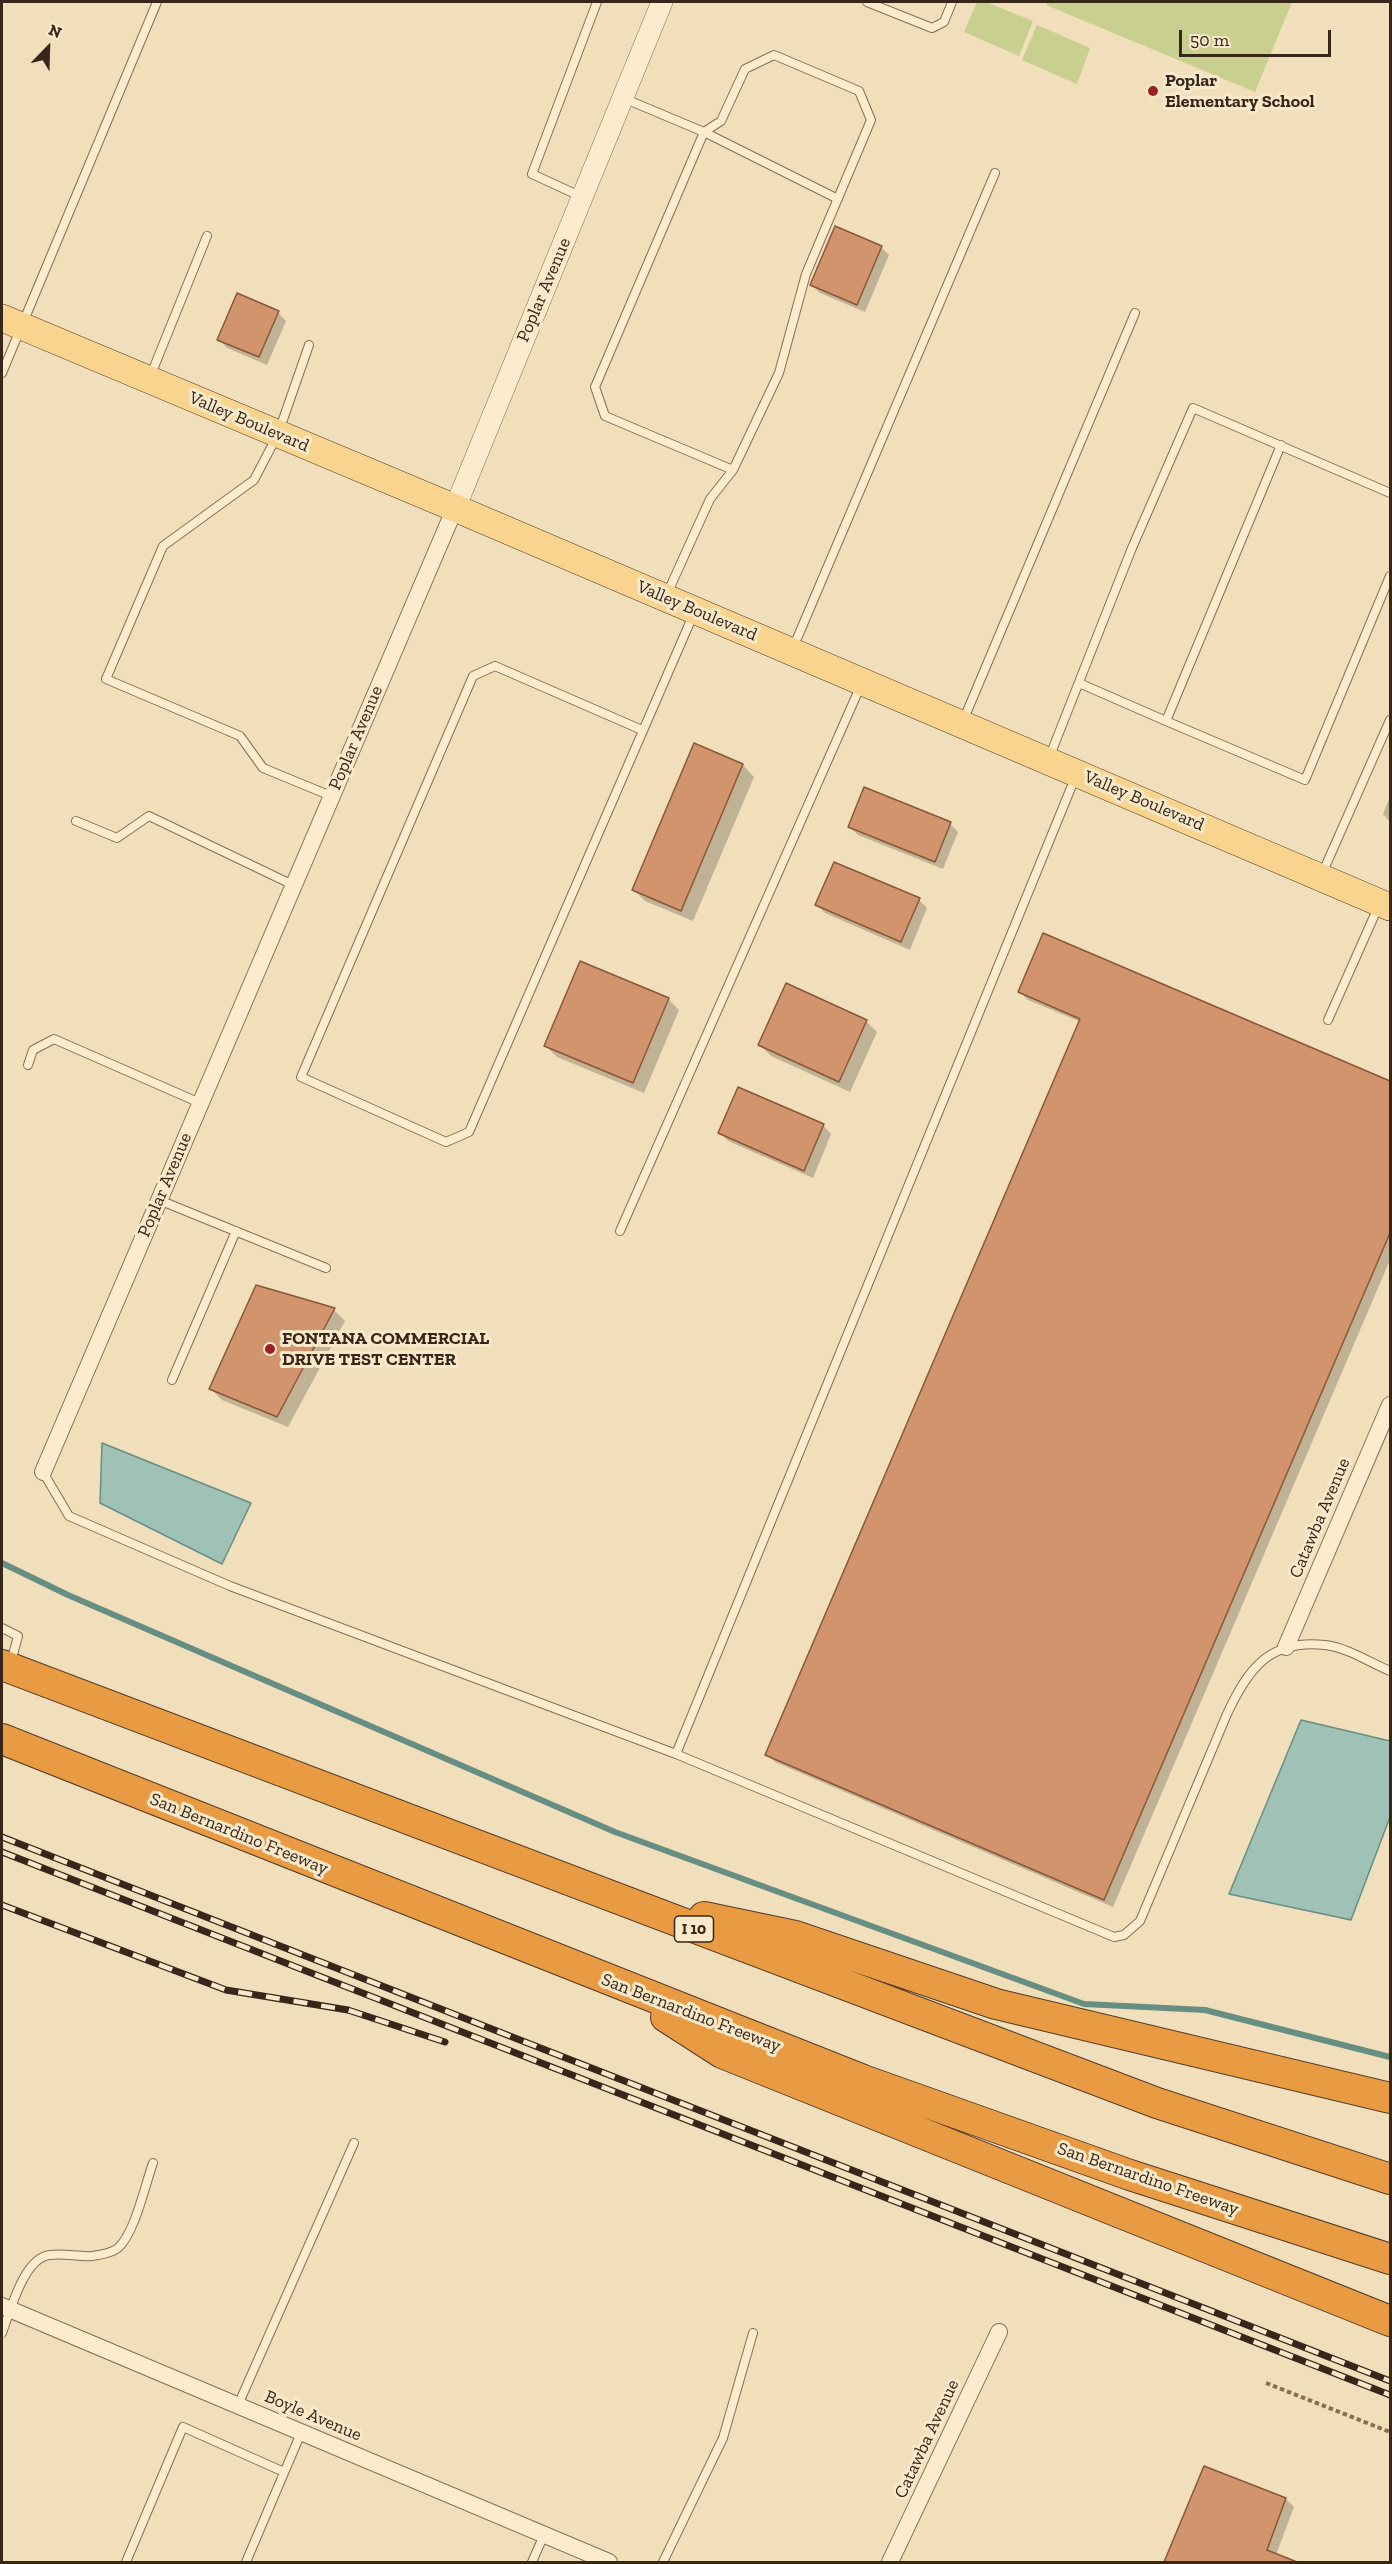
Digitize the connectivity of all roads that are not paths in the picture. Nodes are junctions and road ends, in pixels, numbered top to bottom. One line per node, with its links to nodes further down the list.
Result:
1 (157, 2): 13 (lane)
2 (597, 2): 9 (lane)
3 (662, 2): 6 (street, Poplar Avenue)
4 (867, 2): 5 (lane)
5 (952, 2)
6 (623, 98): 7 (lane); 9 (street, Poplar Avenue)
7 (704, 132): 10 (lane); 10 (lane); 19 (lane)
8 (995, 174): 25 (lane)
9 (583, 197): 21 (street, Poplar Avenue)
10 (838, 199): 19 (lane)
11 (207, 236): 16 (lane)
12 (1134, 313): 30 (lane)
13 (11, 322): 15 (lane); 16 (main road, Valley Boulevard)
14 (309, 345): 17 (lane)
15 (2, 373)
16 (149, 380): 17 (main road, Valley Boulevard)
17 (278, 434): 21 (main road, Valley Boulevard); 34 (lane)
18 (1281, 445): 20 (lane); 27 (lane); 29 (lane)
19 (733, 470): 23 (lane)
20 (1390, 493)
21 (454, 508): 23 (main road, Valley Boulevard); 34 (street, Poplar Avenue)
22 (1390, 576): 29 (lane)
23 (666, 598): 24 (main road, Valley Boulevard)
24 (695, 610): 25 (main road, Valley Boulevard); 31 (lane)
25 (791, 651): 26 (main road, Valley Boulevard)
26 (862, 681): 30 (main road, Valley Boulevard); 44 (lane)
27 (1079, 683): 29 (lane); 32 (lane)
28 (1390, 720): 36 (lane)
29 (1166, 722)
30 (962, 724): 32 (main road, Valley Boulevard)
31 (642, 730): 31 (lane)
32 (1048, 761): 33 (main road, Valley Boulevard)
33 (1077, 773): 36 (main road, Valley Boulevard); 54 (lane)
34 (332, 796): 37 (street, Poplar Avenue)
35 (76, 821): 37 (lane)
36 (1321, 877): 38 (main road, Valley Boulevard)
37 (293, 885): 41 (street, Poplar Avenue)
38 (1385, 904): 39 (lane)
39 (1328, 1020)
40 (28, 1065): 41 (lane)
41 (201, 1103): 42 (street, Poplar Avenue)
42 (159, 1200): 43 (lane); 48 (street, Poplar Avenue)
43 (236, 1231): 45 (lane); 46 (lane)
44 (620, 1231)
45 (326, 1268)
46 (172, 1380)
47 (1390, 1405): 50 (street, Catawba Avenue)
48 (43, 1472): 54 (lane)
49 (2, 1629): 51 (lane)
50 (1286, 1647): 52 (lane); 54 (lane)
51 (6, 1667): 55 (highway, I 10)
52 (1390, 1671)
53 (2, 1739): 56 (highway, San Bernardino Freeway)
54 (676, 1754)
55 (617, 1900): 57 (highway); 60 (highway, I 10)
56 (613, 1982): 61 (highway, San Bernardino Freeway); 63 (highway)
57 (1390, 2098)
58 (354, 2143): 67 (lane)
59 (153, 2163): 62 (lane)
60 (1390, 2179)
61 (1390, 2259)
62 (6, 2308): 65 (lane); 67 (street, Boyle Avenue)
63 (1390, 2321)
64 (999, 2332): 76 (street, Catawba Avenue)
65 (2, 2333)
66 (753, 2333): 75 (lane)
67 (237, 2405): 68 (street, Boyle Avenue)
68 (301, 2433): 69 (lane); 70 (street, Boyle Avenue)
69 (284, 2472): 71 (lane); 72 (lane)
70 (544, 2535): 73 (lane); 74 (street, Boyle Avenue)
71 (126, 2562)
72 (246, 2562)
73 (532, 2562)
74 (609, 2562)
75 (663, 2562)
76 (890, 2562)

